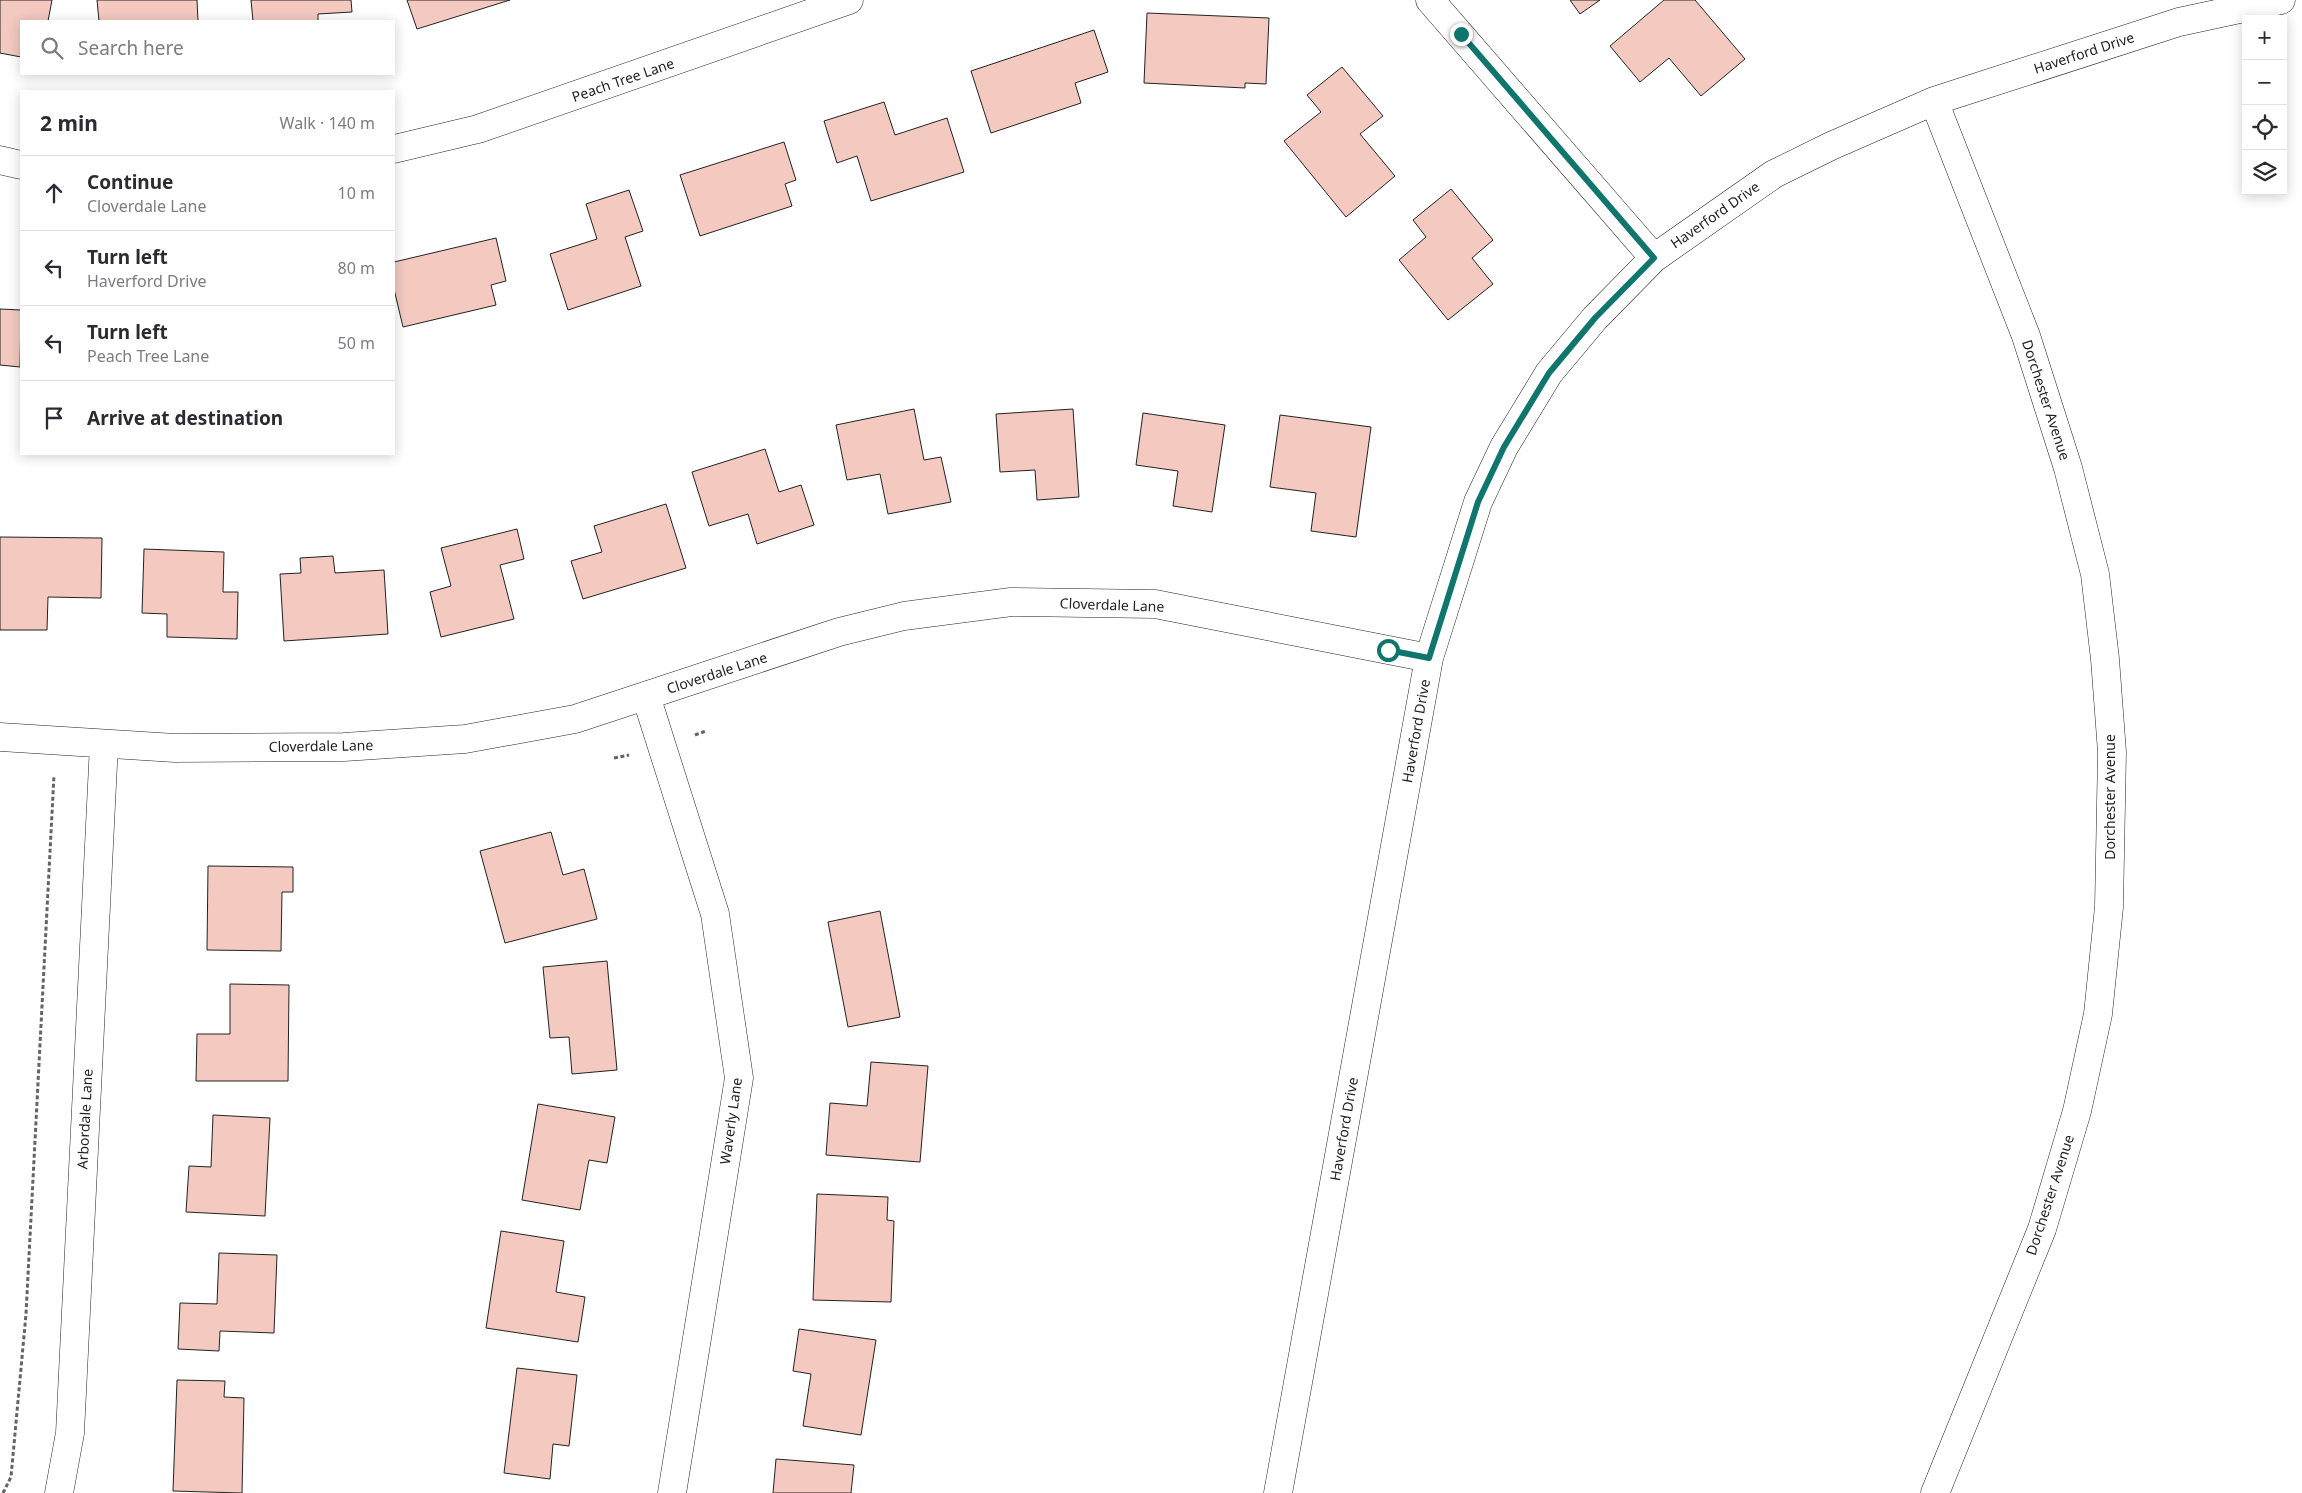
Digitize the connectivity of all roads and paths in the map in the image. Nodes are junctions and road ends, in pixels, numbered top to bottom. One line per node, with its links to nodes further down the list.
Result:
1 (849, 0): 6 (street, Peach Tree Lane)
2 (1430, 0): 9 (street)
3 (2281, 0): 4 (street, Haverford Drive)
4 (2176, 11): 5 (street, Haverford Drive)
5 (1934, 101): 9 (street, Haverford Drive); 19 (street, Dorchester Avenue)
6 (395, 148)
7 (0, 160): 8 (street)
8 (20, 165)
9 (1654, 258): 10 (street, Haverford Drive)
10 (1429, 658): 11 (street, Cloverdale Lane); 18 (street, Haverford Drive)
11 (646, 696): 14 (street, Cloverdale Lane); 17 (street, Waverly Lane)
12 (0, 737): 13 (street, Cloverdale Lane)
13 (55, 741): 14 (street, Cloverdale Lane); 15 (path)
14 (104, 744): 16 (street, Arbordale Lane)
15 (3, 1493)
16 (59, 1493)
17 (672, 1493)
18 (1278, 1493)
19 (1935, 1493)

